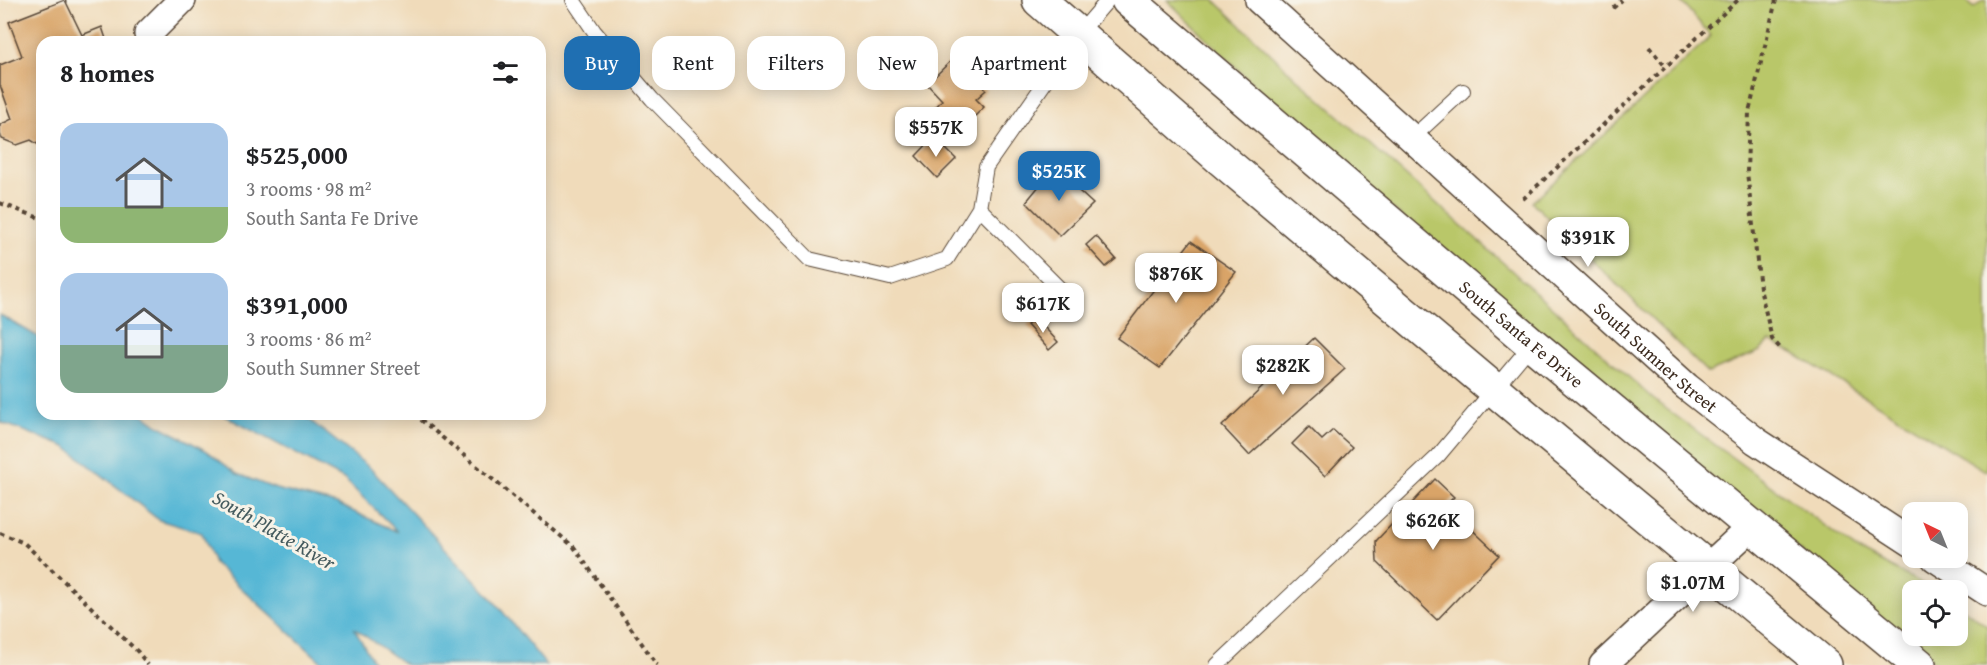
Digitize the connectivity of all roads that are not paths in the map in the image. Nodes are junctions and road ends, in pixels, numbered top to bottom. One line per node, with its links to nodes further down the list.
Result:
1 (182, 0): 7 (street)
2 (573, 0): 11 (lane)
3 (1039, 0): 8 (highway)
4 (1108, 0): 8 (lane)
5 (1128, 0): 13 (highway, South Santa Fe Drive)
6 (1258, 0): 10 (street, South Sumner Street)
7 (148, 34)
8 (1078, 35): 11 (lane); 14 (highway)
9 (1463, 91): 10 (lane)
10 (1411, 138): 16 (street, South Sumner Street)
11 (979, 208): 12 (lane)
12 (1064, 293)
13 (1532, 344): 14 (lane); 15 (highway, South Santa Fe Drive)
14 (1494, 390): 17 (highway); 20 (lane)
15 (1751, 527): 17 (street); 23 (highway, South Santa Fe Drive)
16 (1902, 536)
17 (1707, 568): 21 (street); 22 (highway)
18 (1950, 568): 19 (street)
19 (1987, 592)
20 (1217, 665)
21 (1603, 665)
22 (1825, 665)
23 (1919, 665)

